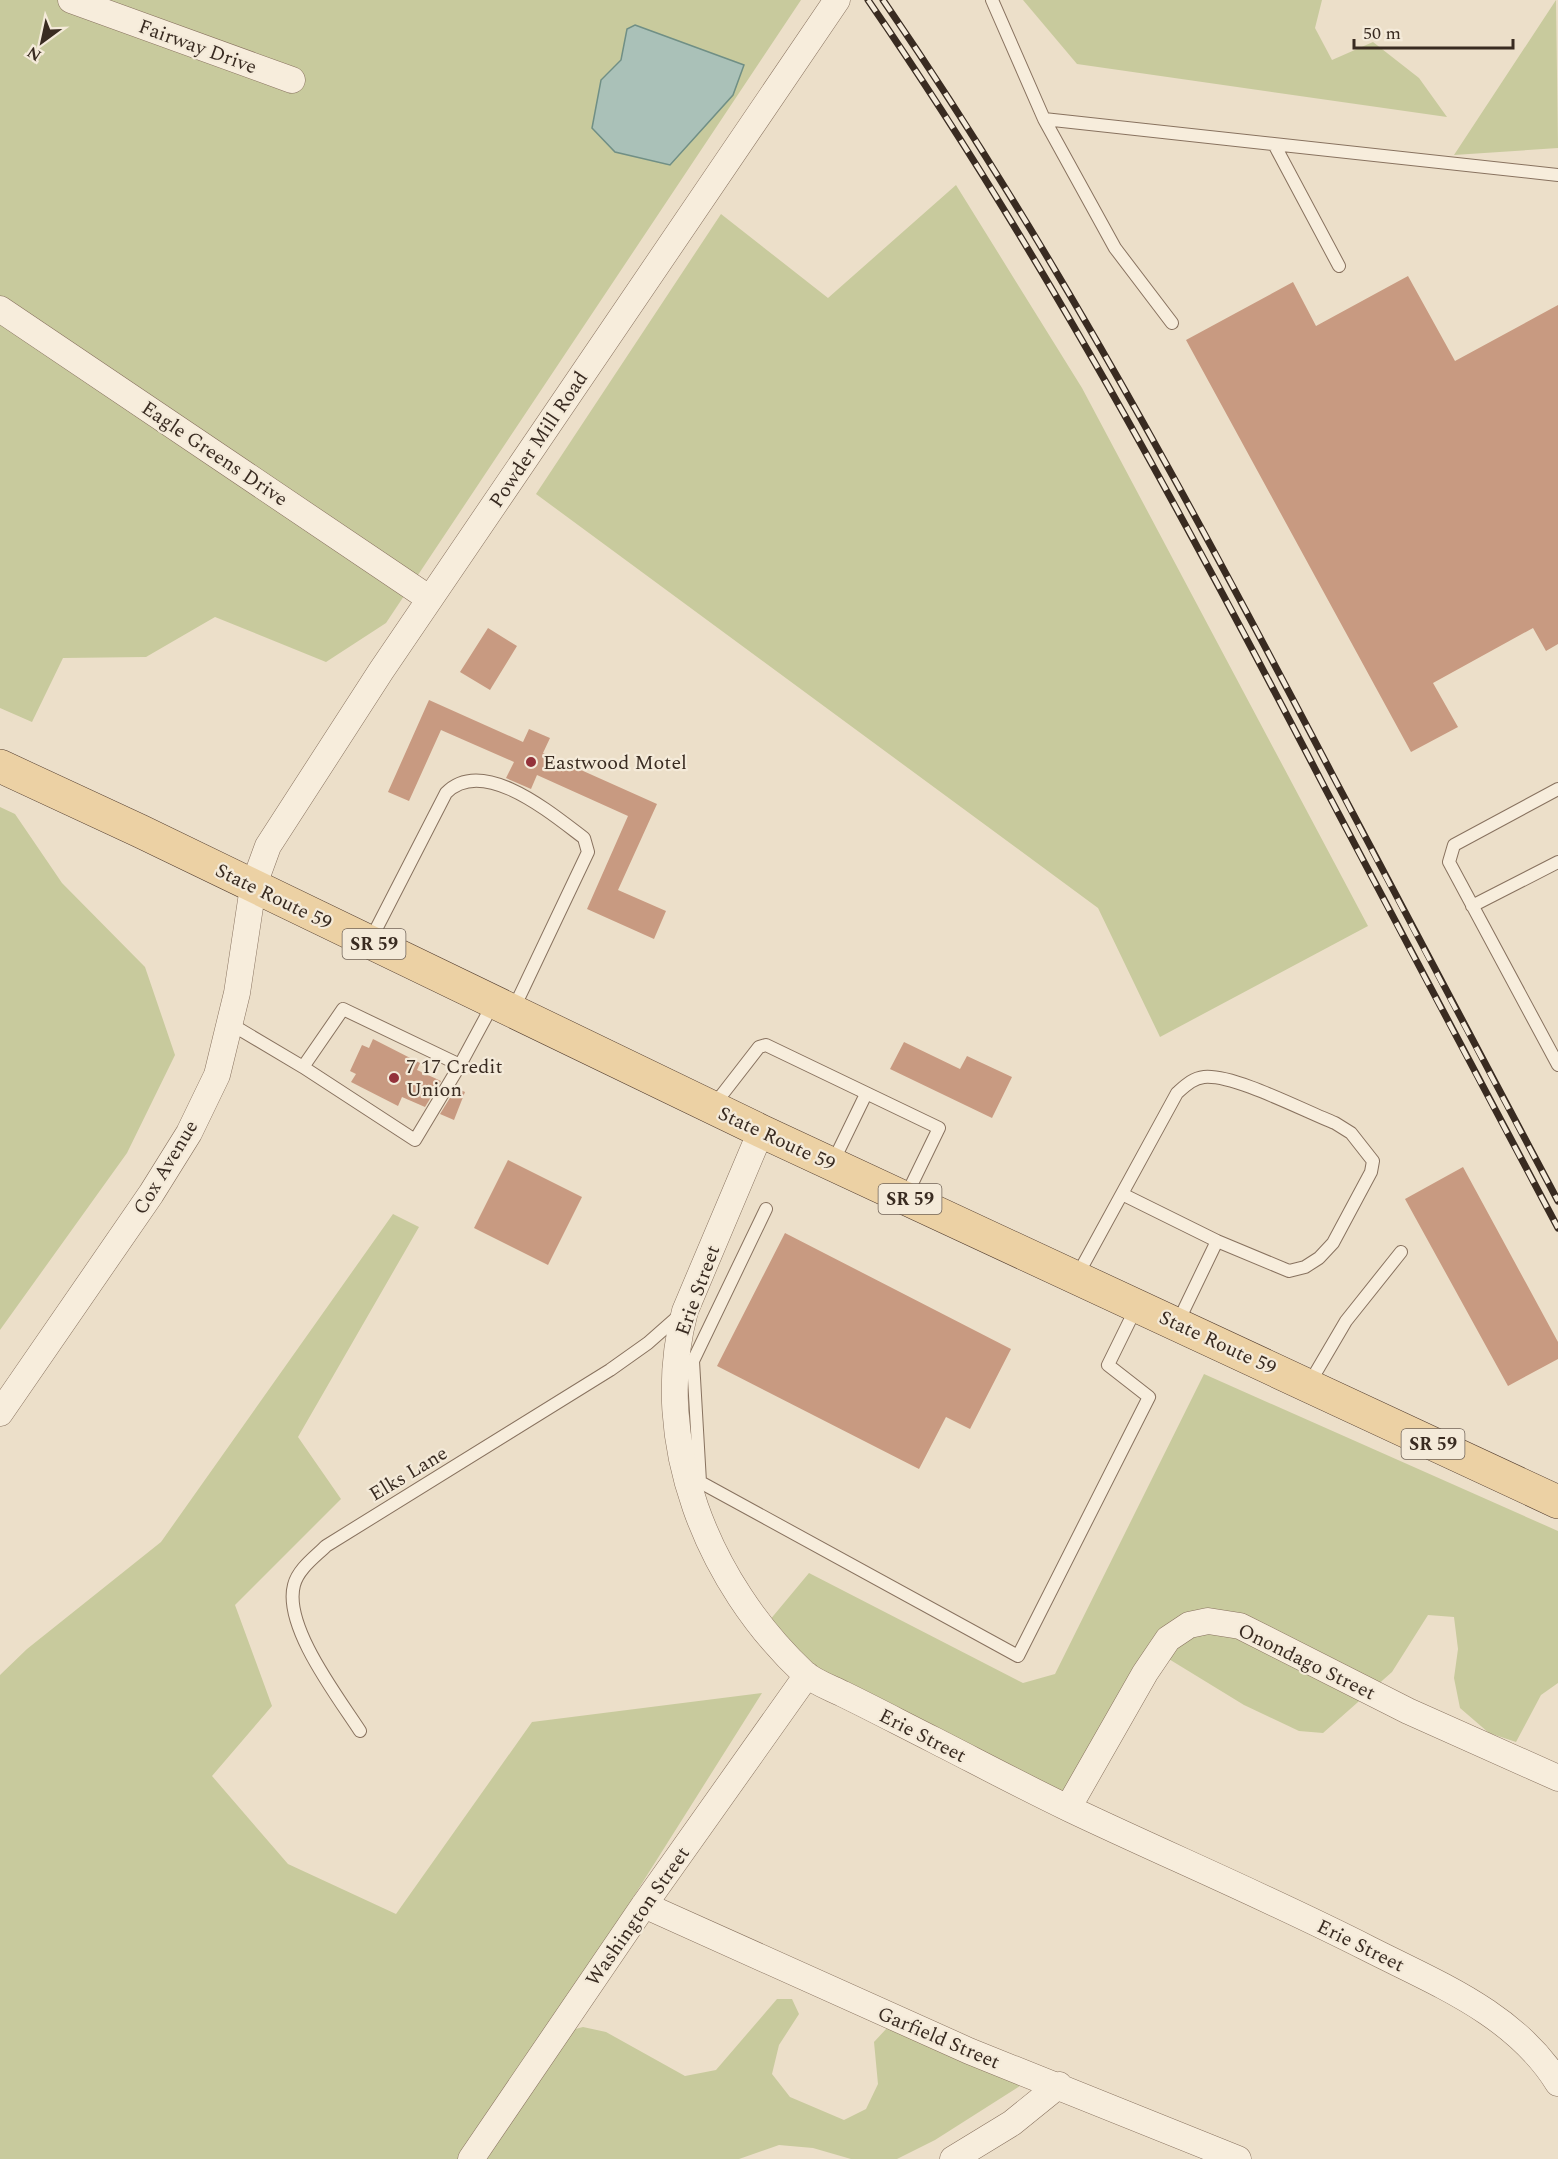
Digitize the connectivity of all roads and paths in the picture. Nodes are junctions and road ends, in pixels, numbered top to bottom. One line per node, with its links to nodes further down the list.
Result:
1 (71, 0): 4 (street, Fairway Drive)
2 (837, 0): 11 (street, Powder Mill Road)
3 (992, 0): 5 (lane)
4 (292, 80)
5 (1044, 119): 6 (lane); 10 (lane)
6 (1274, 144): 7 (lane); 8 (lane)
7 (1558, 175)
8 (1339, 267)
9 (0, 309): 11 (street, Eagle Greens Drive)
10 (1172, 323)
11 (430, 599): 15 (street, Powder Mill Road)
12 (0, 766): 15 (main road, State Route 59 / SR 59)
13 (1558, 789): 16 (lane)
14 (1558, 862): 16 (lane)
15 (253, 887): 17 (main road, State Route 59 / SR 59); 19 (street, Cox Avenue)
16 (1473, 906): 21 (lane)
17 (369, 942): 18 (main road, State Route 59 / SR 59); 18 (lane)
18 (504, 1005): 20 (lane); 24 (main road, State Route 59 / SR 59)
19 (229, 1023): 22 (lane); 37 (street, Cox Avenue)
20 (460, 1065): 22 (lane); 22 (lane)
21 (1558, 1065)
22 (303, 1067)
23 (866, 1094): 24 (lane); 26 (lane); 28 (lane)
24 (713, 1108): 25 (main road, State Route 59 / SR 59)
25 (761, 1131): 26 (main road, State Route 59 / SR 59); 34 (street, Erie Street)
26 (833, 1164): 28 (main road, State Route 59 / SR 59)
27 (1122, 1194): 30 (lane); 30 (lane); 32 (lane)
28 (906, 1197): 32 (main road, State Route 59 / SR 59)
29 (766, 1209): 38 (lane)
30 (1217, 1241): 35 (lane)
31 (1401, 1252): 36 (lane)
32 (1077, 1276): 33 (main road, State Route 59 / SR 59)
33 (1137, 1304): 35 (main road, State Route 59 / SR 59); 38 (lane)
34 (685, 1311): 38 (street, Erie Street); 41 (lane, Elks Lane)
35 (1178, 1323): 36 (main road, State Route 59 / SR 59)
36 (1309, 1384): 39 (main road, State Route 59 / SR 59)
37 (0, 1413)
38 (694, 1484): 40 (street, Erie Street)
39 (1558, 1502)
40 (807, 1675): 43 (street, Erie Street); 44 (street, Washington Street)
41 (360, 1731)
42 (1558, 1778): 43 (street, Onondago Street)
43 (1068, 1808): 45 (street, Erie Street)
44 (644, 1905): 46 (street, Garfield Street); 47 (street, Washington Street)
45 (1558, 2083)
46 (1059, 2085): 48 (street); 49 (street, Garfield Street)
47 (471, 2159)
48 (953, 2159)
49 (1238, 2159)

